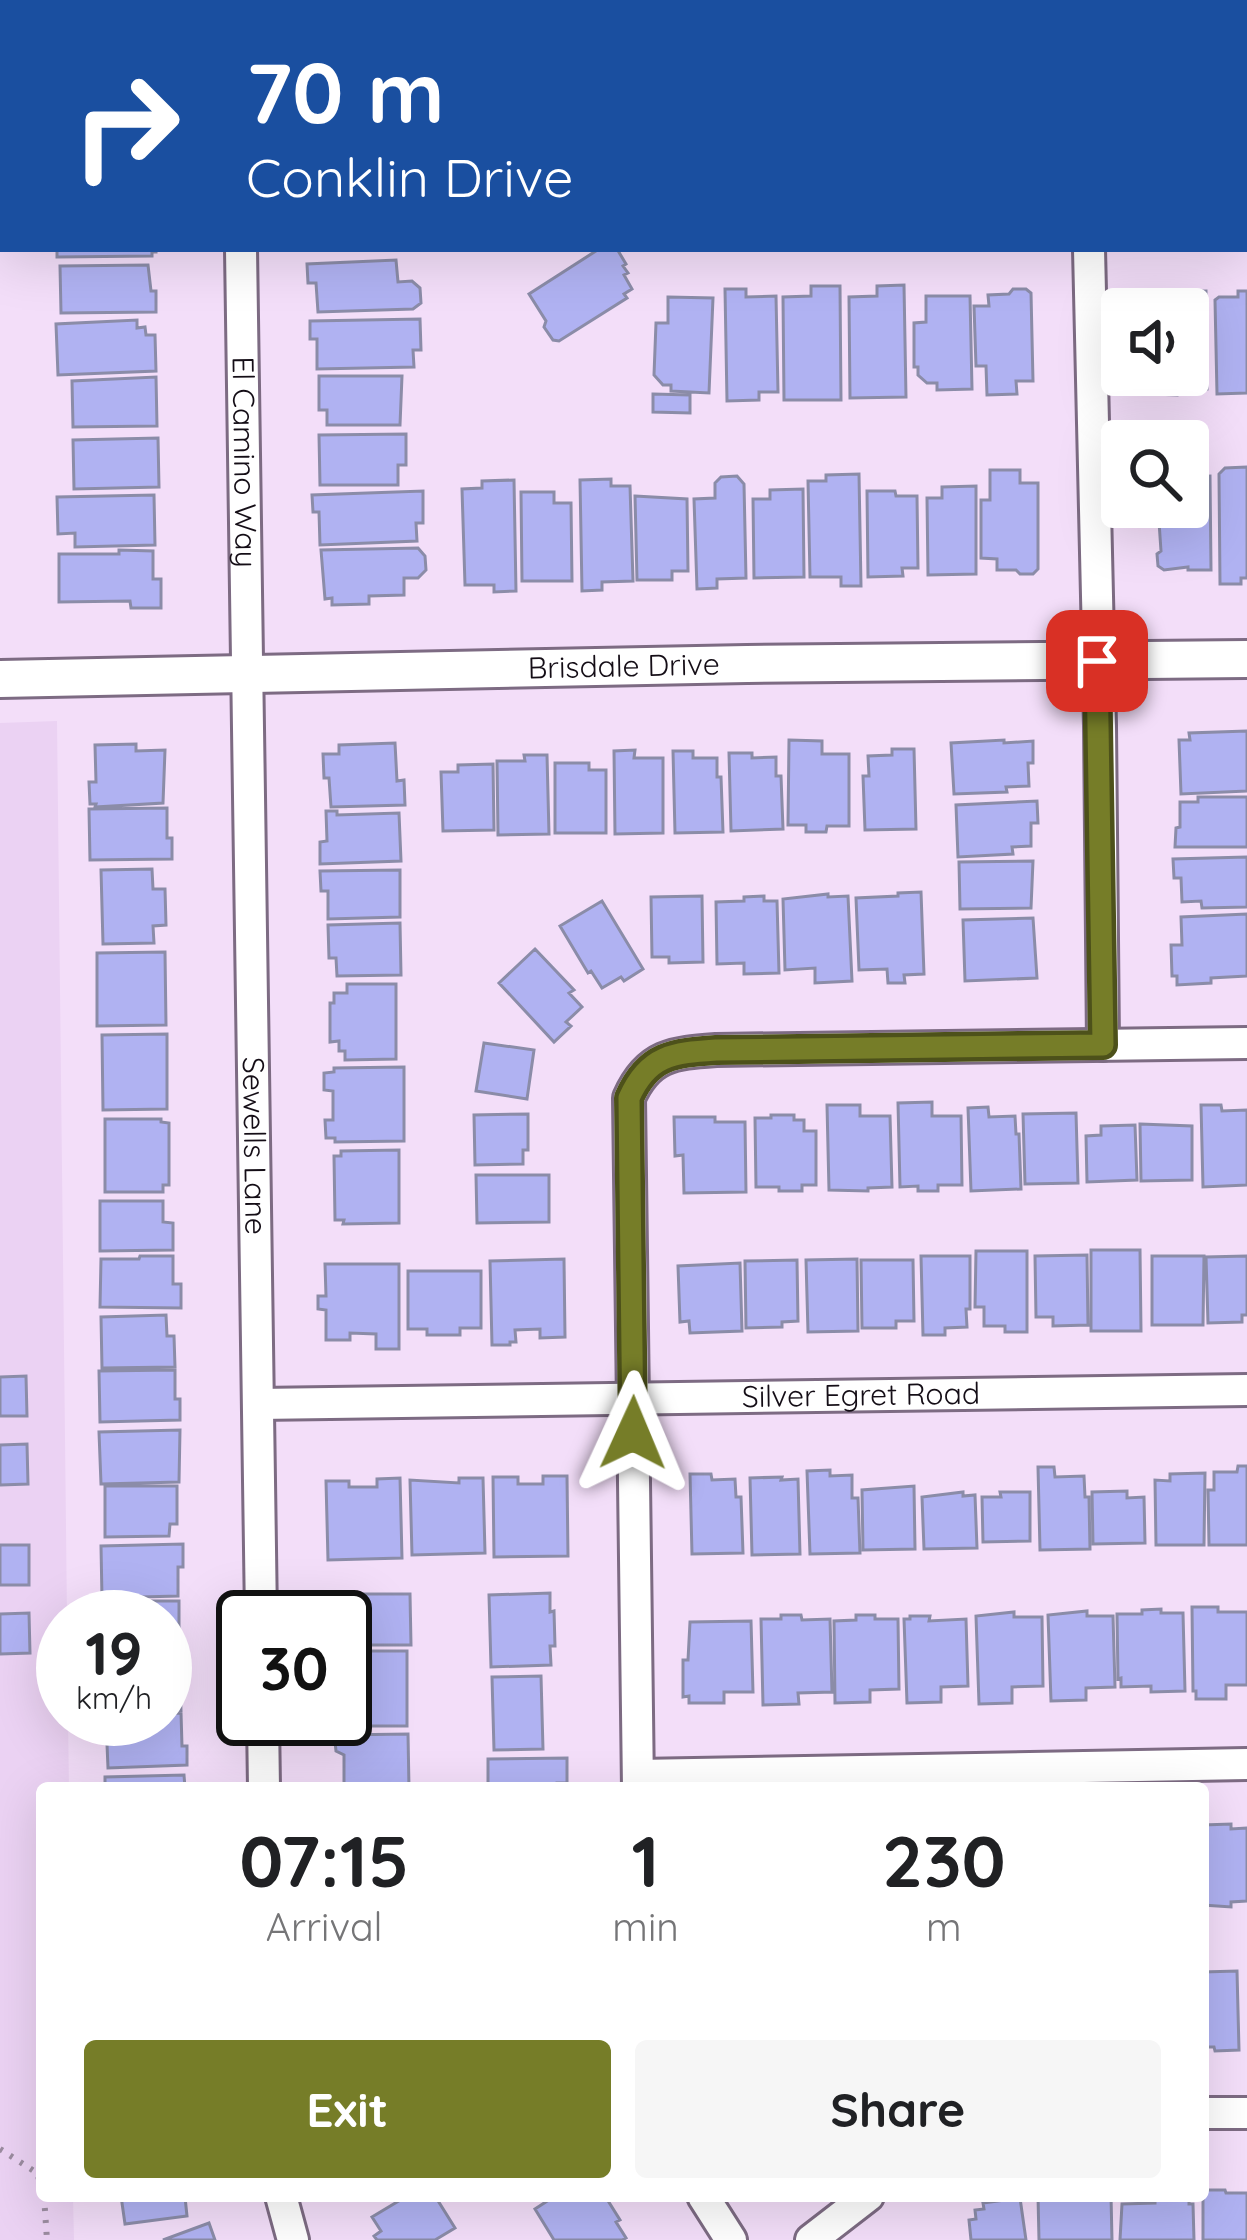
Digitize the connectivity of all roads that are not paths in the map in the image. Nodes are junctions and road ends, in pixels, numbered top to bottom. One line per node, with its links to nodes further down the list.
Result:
1 (241, 252): 5 (street, El Camino Way)
2 (1089, 252): 4 (street)
3 (1247, 658): 4 (street, Brisdale Drive)
4 (1097, 661): 5 (street, Brisdale Drive); 8 (street)
5 (248, 675): 6 (street, Brisdale Drive); 11 (street, Sewells Lane)
6 (0, 679)
7 (1247, 1042): 8 (street)
8 (1103, 1045): 10 (street)
9 (1247, 1390): 10 (street, Silver Egret Road)
10 (633, 1398): 11 (street, Silver Egret Road); 16 (street)
11 (258, 1404): 12 (street, Sewells Lane)
12 (261, 1590)
13 (263, 1746): 15 (street)
14 (1247, 1764): 16 (street)
15 (264, 1782)
16 (638, 1782)
17 (1209, 2113): 18 (street)
18 (1247, 2113)
19 (282, 2202): 22 (street)
20 (707, 2202): 23 (street)
21 (860, 2202): 24 (street)
22 (293, 2240)
23 (731, 2240)
24 (811, 2240)

